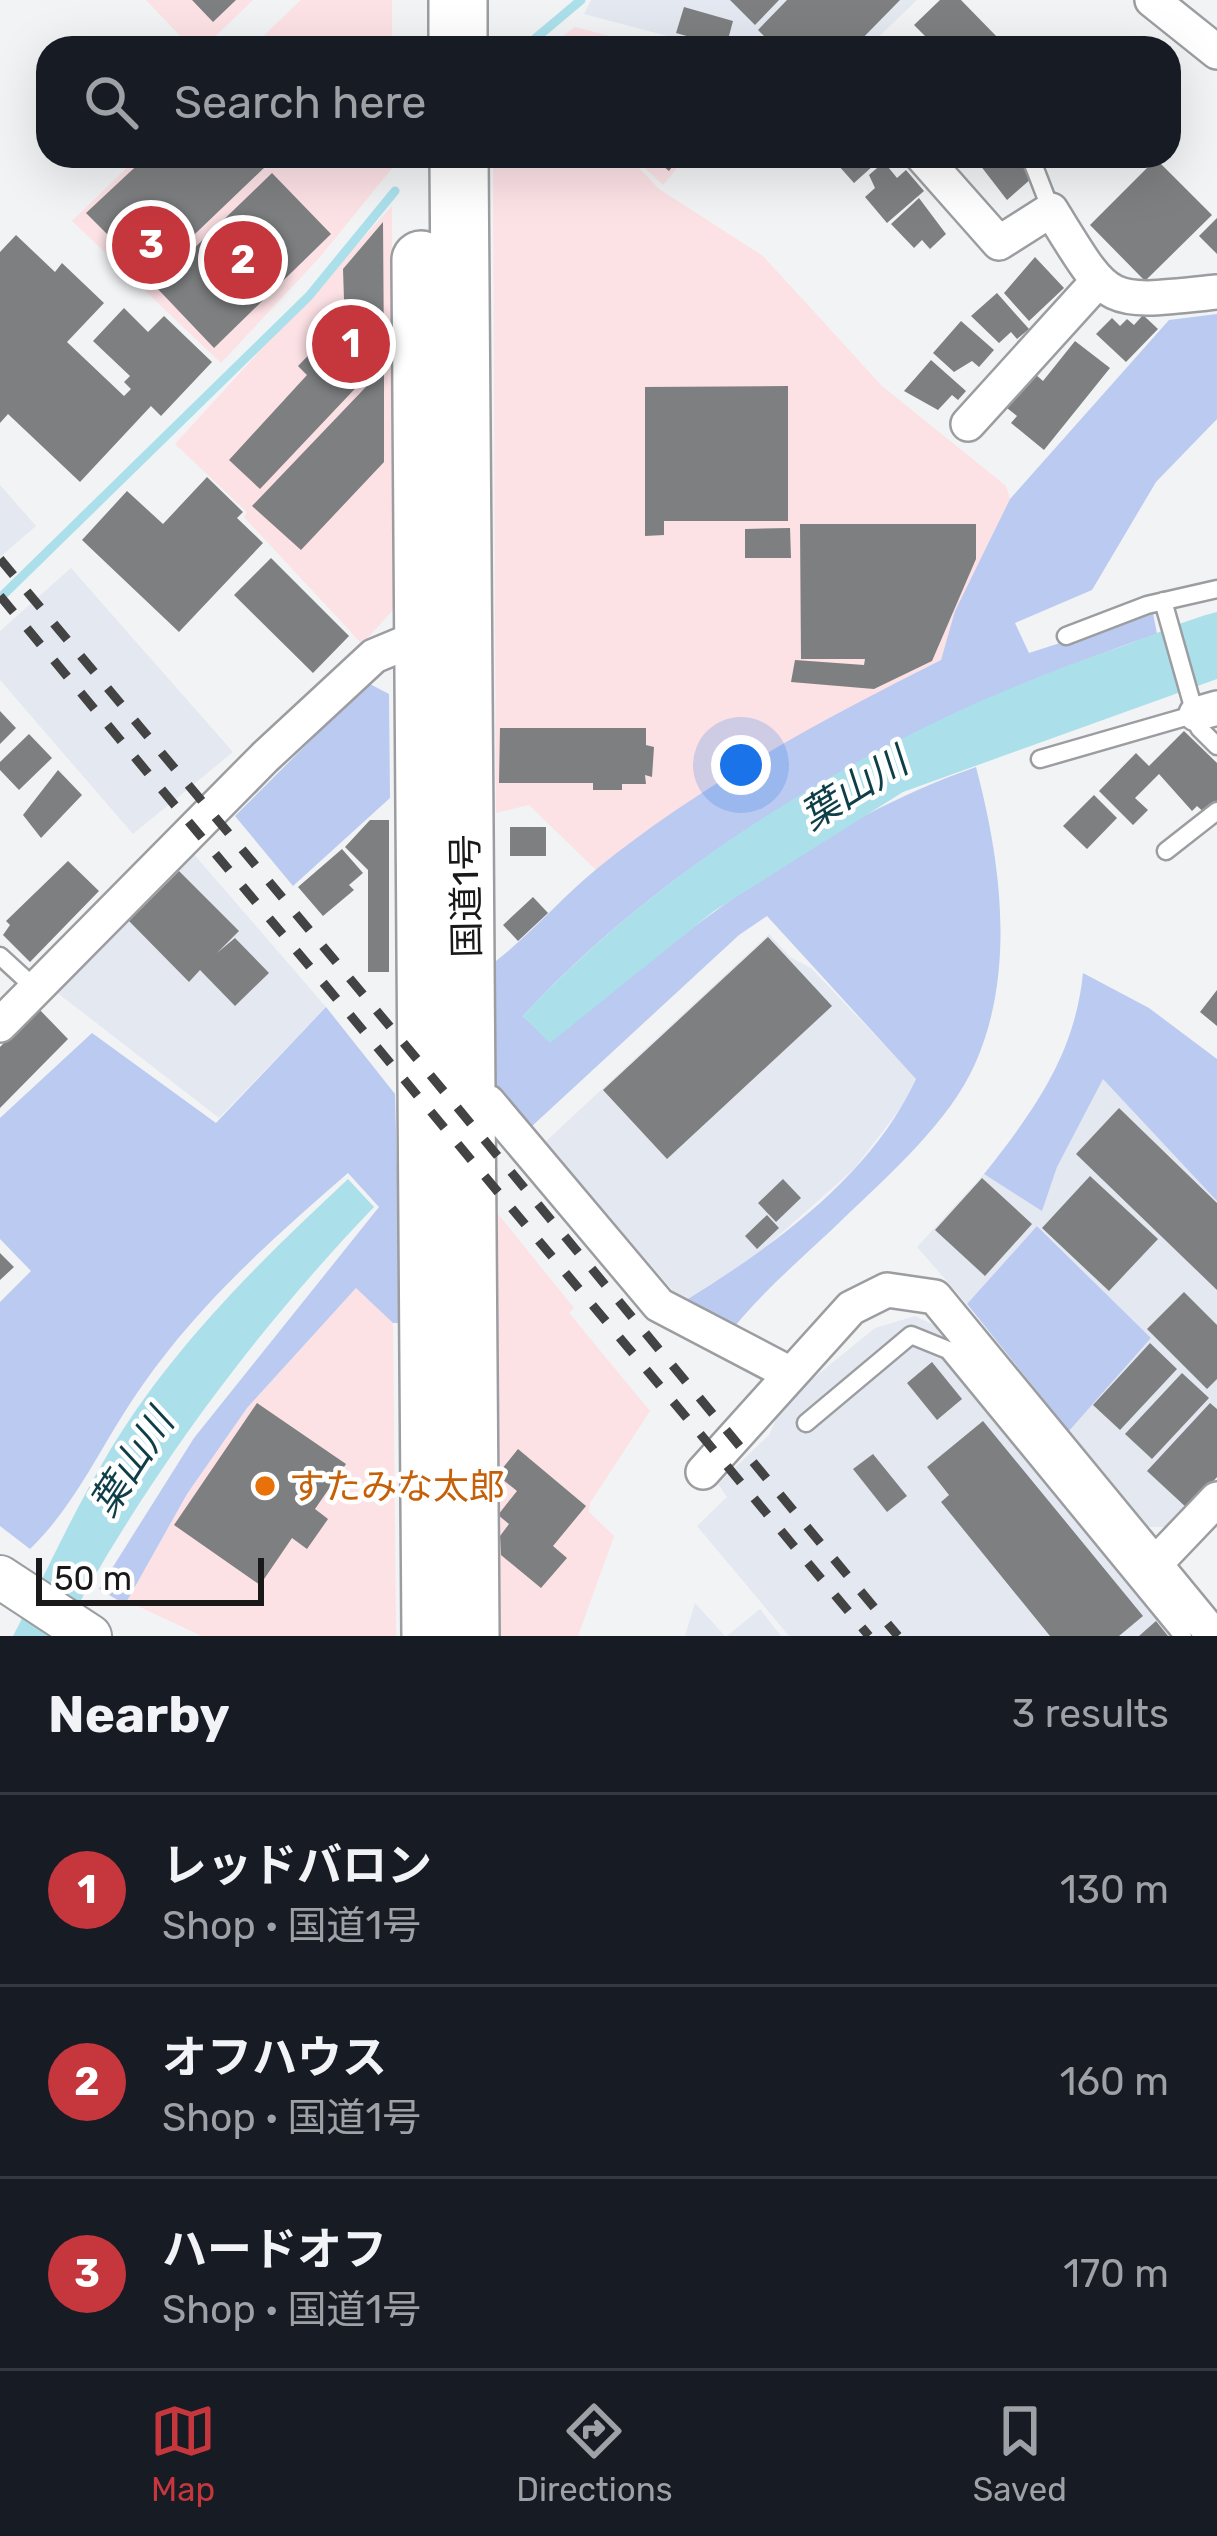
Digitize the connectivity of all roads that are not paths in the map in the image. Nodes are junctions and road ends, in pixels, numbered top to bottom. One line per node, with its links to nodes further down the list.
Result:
1 (421, 0): 4 (highway)
2 (458, 0): 5 (highway)
3 (1152, 0): 6 (street)
4 (421, 36)
5 (458, 36)
6 (1217, 52)
7 (422, 168): 17 (highway, 国道1号)
8 (459, 168): 17 (highway, 国道1号)
9 (933, 168): 11 (street)
10 (1035, 168): 11 (lane)
11 (1051, 210): 12 (street)
12 (1096, 283): 13 (street); 14 (street)
13 (1217, 292)
14 (968, 424)
15 (1217, 589): 16 (lane)
16 (1164, 605): 18 (lane); 19 (lane)
17 (443, 635): 25 (street); 27 (highway, 国道1号); 35 (highway, 国道1号)
18 (1066, 636)
19 (1201, 707): 20 (lane); 21 (lane)
20 (1217, 746)
21 (1040, 759)
22 (1217, 811): 23 (lane)
23 (1166, 851)
24 (0, 956): 25 (lane)
25 (36, 989): 26 (street)
26 (0, 1025)
27 (469, 1097): 28 (street); 36 (highway, 国道1号)
28 (774, 1364): 30 (street); 32 (street)
29 (806, 1423): 37 (lane)
30 (703, 1472)
31 (1217, 1498): 32 (street)
32 (1155, 1564): 38 (street)
33 (4, 1580): 34 (street)
34 (89, 1635)
35 (431, 1636)
36 (470, 1636)
37 (1183, 1636)
38 (1214, 1636)

